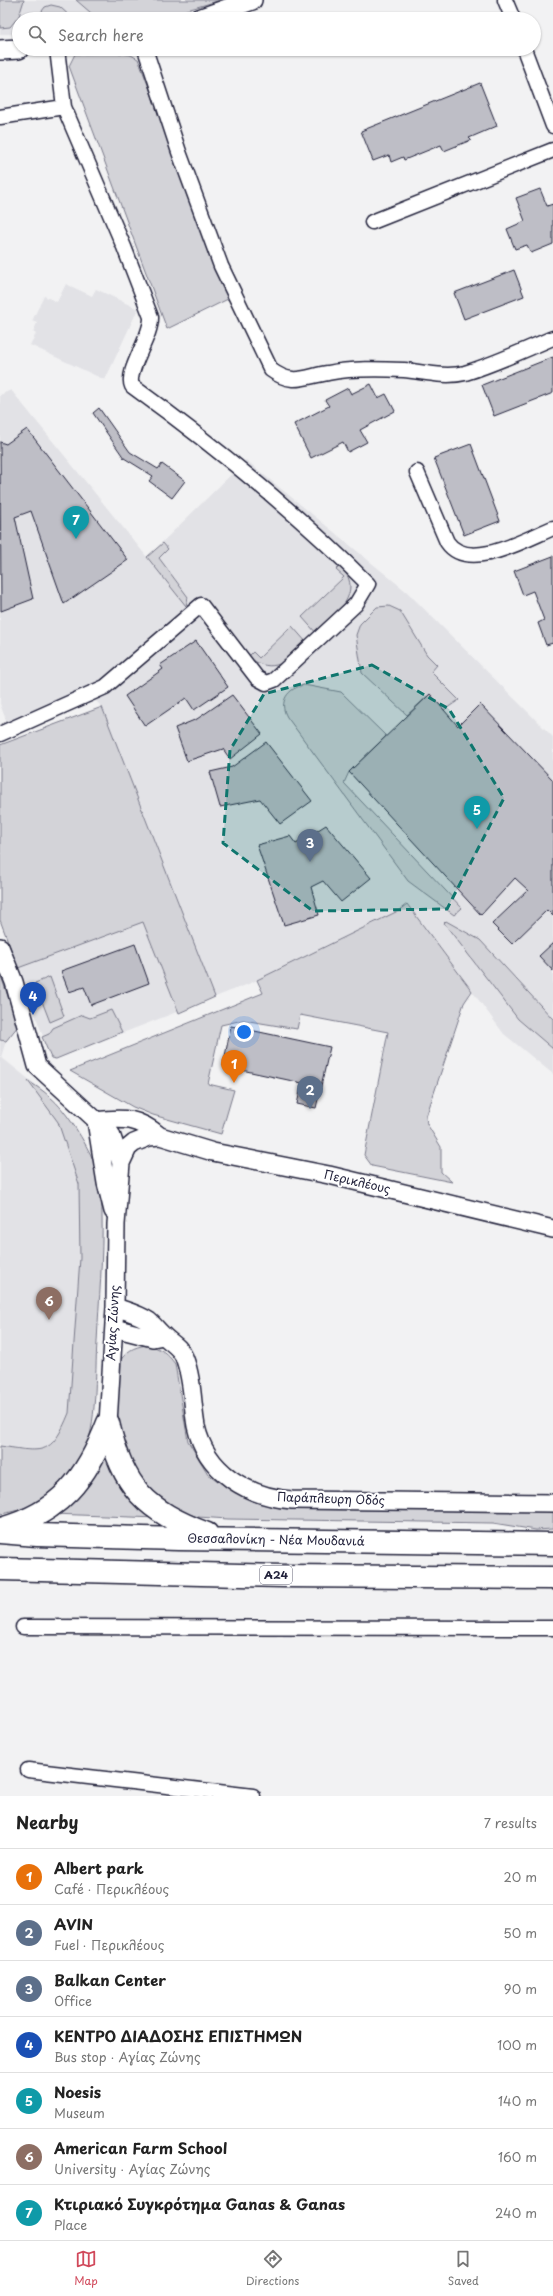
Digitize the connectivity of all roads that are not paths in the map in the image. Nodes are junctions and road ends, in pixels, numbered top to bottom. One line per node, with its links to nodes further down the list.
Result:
1 (252, 0): 3 (main road)
2 (506, 0): 4 (street)
3 (218, 12)
4 (510, 12)
5 (12, 49): 6 (main road)
6 (0, 50)
7 (58, 56): 10 (street)
8 (147, 56): 15 (street)
9 (527, 56): 12 (street)
10 (64, 107): 11 (street); 18 (street)
11 (0, 117)
12 (553, 126)
13 (553, 150): 14 (street)
14 (372, 222)
15 (553, 338)
16 (417, 472): 17 (street)
17 (553, 528)
18 (0, 734)
19 (0, 947): 20 (street)
20 (96, 1121): 21 (street, Περικλέους); 22 (street); 23 (street)
21 (155, 1137): 22 (street); 24 (street, Περικλέους)
22 (121, 1163): 23 (street)
23 (116, 1224): 25 (street, Αγίας Ζώνης)
24 (553, 1229)
25 (115, 1307): 26 (street, Αγίας Ζώνης); 28 (street, Παράπλευρη Οδός)
26 (114, 1328): 27 (street); 29 (street, Αγίας Ζώνης)
27 (137, 1334): 28 (street); 29 (street)
28 (163, 1336): 31 (street, Παράπλευρη Οδός)
29 (112, 1366): 30 (street, Αγίας Ζώνης)
30 (108, 1423): 32 (highway); 34 (highway)
31 (553, 1503)
32 (0, 1529)
33 (0, 1532): 34 (highway, Θεσσαλονίκη - Νέα Μουδανιά)
34 (222, 1539): 35 (highway, Θεσσαλονίκη - Νέα Μουδανιά)
35 (553, 1544)
36 (0, 1569): 37 (highway, Α24)
37 (553, 1578)
38 (23, 1627): 39 (street)
39 (553, 1628)
40 (28, 1770): 41 (street)
41 (253, 1796)

